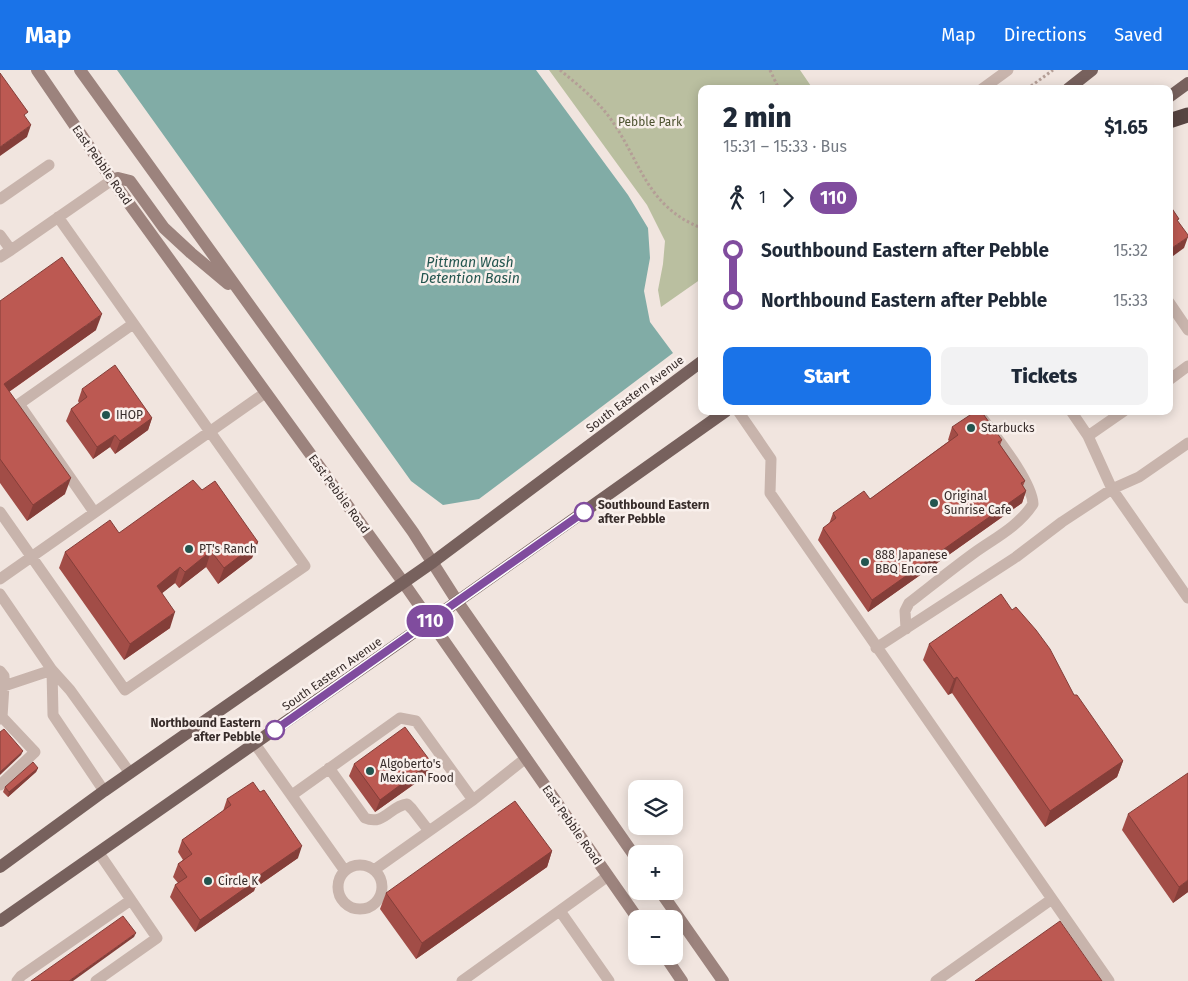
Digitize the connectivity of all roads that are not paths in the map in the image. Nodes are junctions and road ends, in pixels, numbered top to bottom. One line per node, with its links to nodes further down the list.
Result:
1 (38, 70): 12 (main road, East Pebble Road)
2 (80, 70): 18 (main road)
3 (1008, 70): 6 (lane)
4 (1092, 70): 7 (main road)
5 (1188, 83): 8 (main road)
6 (987, 85)
7 (1073, 85)
8 (1173, 94)
9 (1188, 115): 10 (highway)
10 (1173, 120)
11 (49, 165): 13 (lane)
12 (112, 180): 14 (lane); 18 (main road); 25 (main road, East Pebble Road)
13 (0, 199)
14 (58, 217): 16 (lane); 20 (lane)
15 (0, 235): 16 (lane)
16 (11, 250): 17 (lane)
17 (0, 257)
18 (242, 295): 38 (main road)
19 (1173, 308): 21 (lane)
20 (133, 324): 31 (lane); 36 (lane)
21 (1188, 330)
22 (698, 364): 38 (main road, South Eastern Avenue)
23 (1188, 366): 24 (lane)
24 (1173, 377)
25 (266, 393): 31 (lane); 40 (main road, East Pebble Road)
26 (720, 415): 43 (main road, South Eastern Avenue)
27 (741, 415): 46 (lane)
28 (980, 415): 45 (lane)
29 (1073, 415): 32 (lane)
30 (1118, 415): 32 (lane)
31 (210, 432): 36 (lane); 37 (lane)
32 (1088, 436): 34 (lane)
33 (1188, 443): 34 (lane)
34 (1112, 489): 42 (lane); 45 (lane)
35 (0, 512): 37 (lane)
36 (94, 512): 37 (lane)
37 (31, 557): 39 (lane)
38 (433, 562): 40 (main road, South Eastern Avenue); 43 (main road)
39 (0, 579)
40 (403, 582): 44 (main road, East Pebble Road); 54 (main road, South Eastern Avenue)
41 (0, 594): 47 (lane)
42 (1188, 598)
43 (457, 601): 44 (main road, South Eastern Avenue); 60 (main road)
44 (430, 621): 51 (main road, South Eastern Avenue); 52 (main road, East Pebble Road)
45 (906, 629): 46 (lane)
46 (876, 648): 66 (lane)
47 (52, 670): 49 (lane); 54 (lane); 56 (lane)
48 (0, 671): 49 (lane)
49 (4, 686): 50 (lane)
50 (1, 718): 55 (lane)
51 (255, 744): 57 (lane); 61 (main road, South Eastern Avenue)
52 (526, 758): 58 (lane); 65 (main road, East Pebble Road)
53 (329, 768): 57 (lane); 58 (lane); 59 (lane)
54 (130, 773): 56 (main road, South Eastern Avenue)
55 (0, 785)
56 (104, 791): 62 (main road, South Eastern Avenue)
57 (292, 796): 64 (lane)
58 (473, 800): 59 (lane)
59 (429, 831): 63 (lane)
60 (628, 847)
61 (98, 853): 67 (lane); 71 (main road, South Eastern Avenue)
62 (0, 868)
63 (374, 870): 64 (lane); 64 (lane)
64 (345, 871)
65 (608, 876): 69 (main road, East Pebble Road); 70 (lane)
66 (1052, 898): 79 (lane); 80 (lane)
67 (131, 900): 73 (lane); 74 (lane)
68 (666, 900): 78 (main road)
69 (632, 910)
70 (560, 911): 75 (lane); 76 (lane)
71 (0, 921)
72 (671, 965): 77 (main road)
73 (17, 981)
74 (96, 981)
75 (462, 981)
76 (609, 981)
77 (682, 981)
78 (722, 981)
79 (936, 981)
80 (1109, 981)

